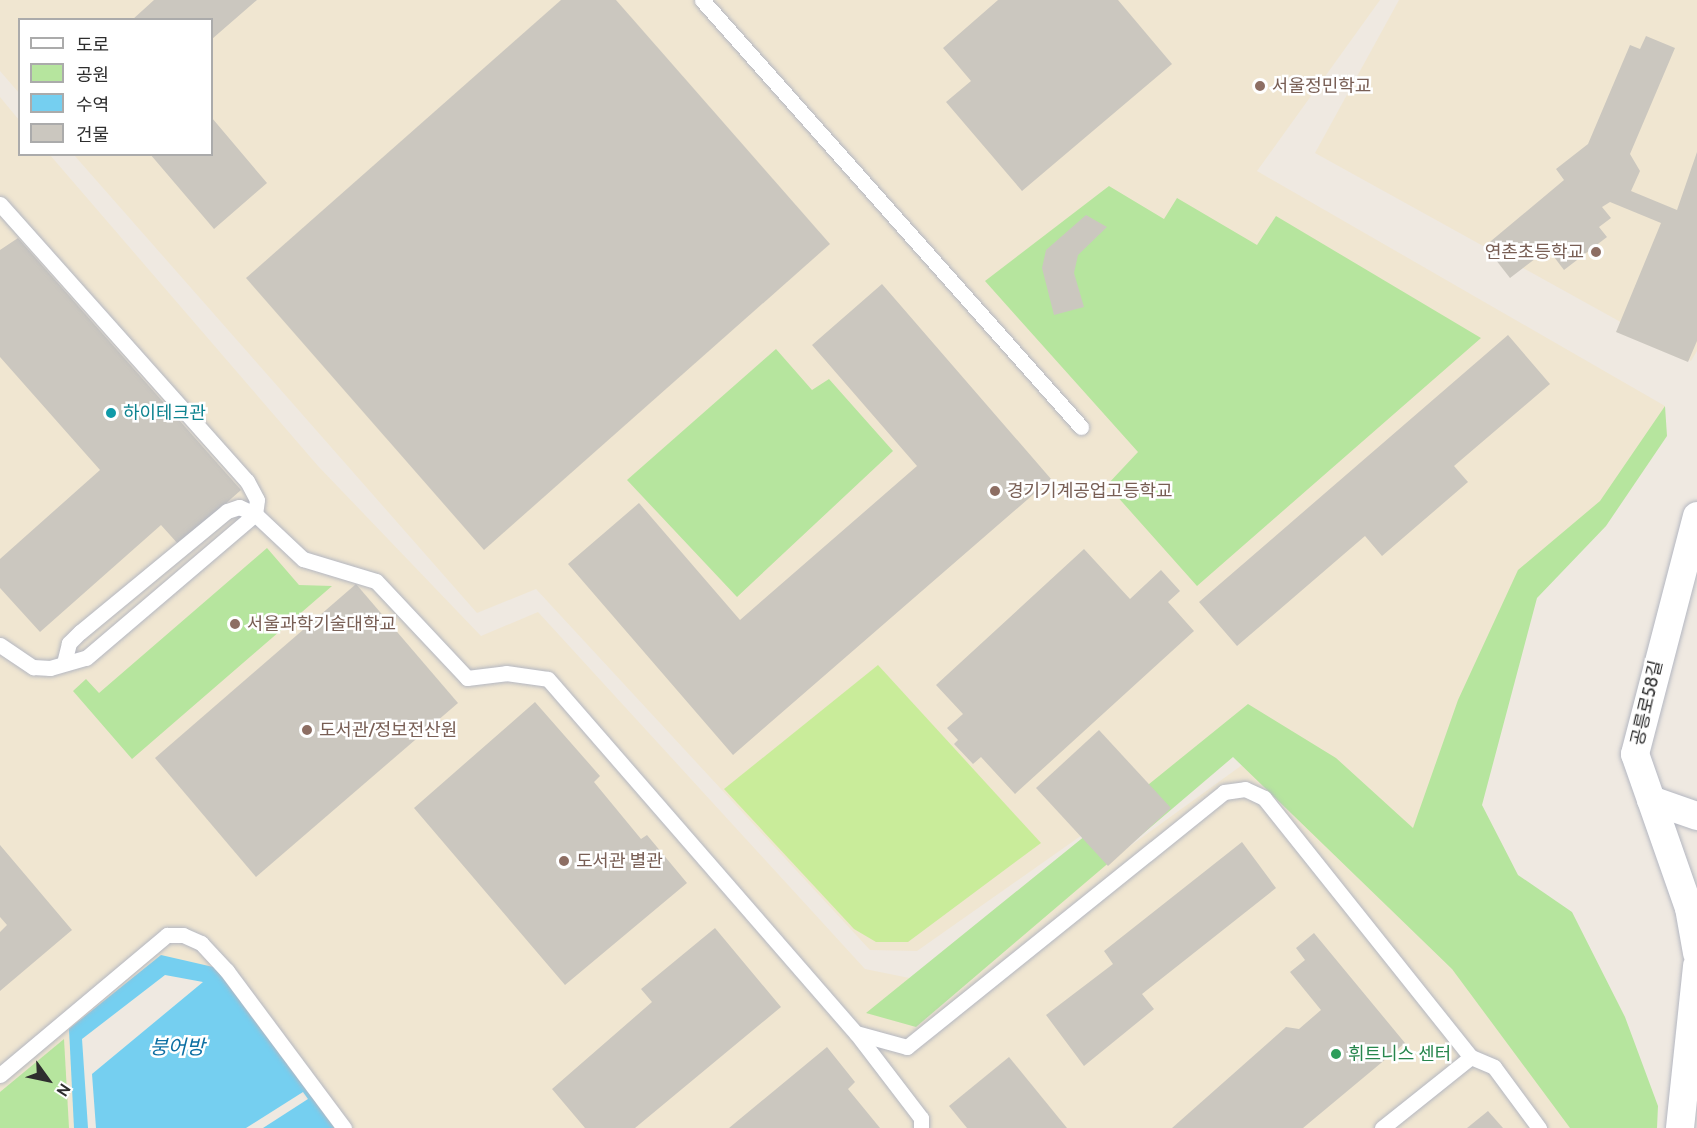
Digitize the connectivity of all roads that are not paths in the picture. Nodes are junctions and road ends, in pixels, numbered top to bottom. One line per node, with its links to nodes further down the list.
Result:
1 (702, 0): 3 (lane)
2 (0, 204): 4 (lane)
3 (1081, 427)
4 (255, 514): 7 (lane); 7 (lane); 13 (lane)
5 (1697, 516): 8 (street, 공릉로58길)
6 (0, 645): 7 (lane)
7 (64, 663)
8 (1651, 800): 9 (street); 10 (street, 공릉로58길)
9 (1697, 816)
10 (1694, 922): 11 (street, 공릉로58길)
11 (1697, 953)
12 (1697, 966): 20 (street)
13 (856, 1033): 14 (lane); 17 (lane)
14 (1471, 1057): 18 (lane); 19 (lane)
15 (0, 1075): 16 (lane)
16 (344, 1128)
17 (921, 1128)
18 (1382, 1128)
19 (1539, 1128)
20 (1680, 1128)

